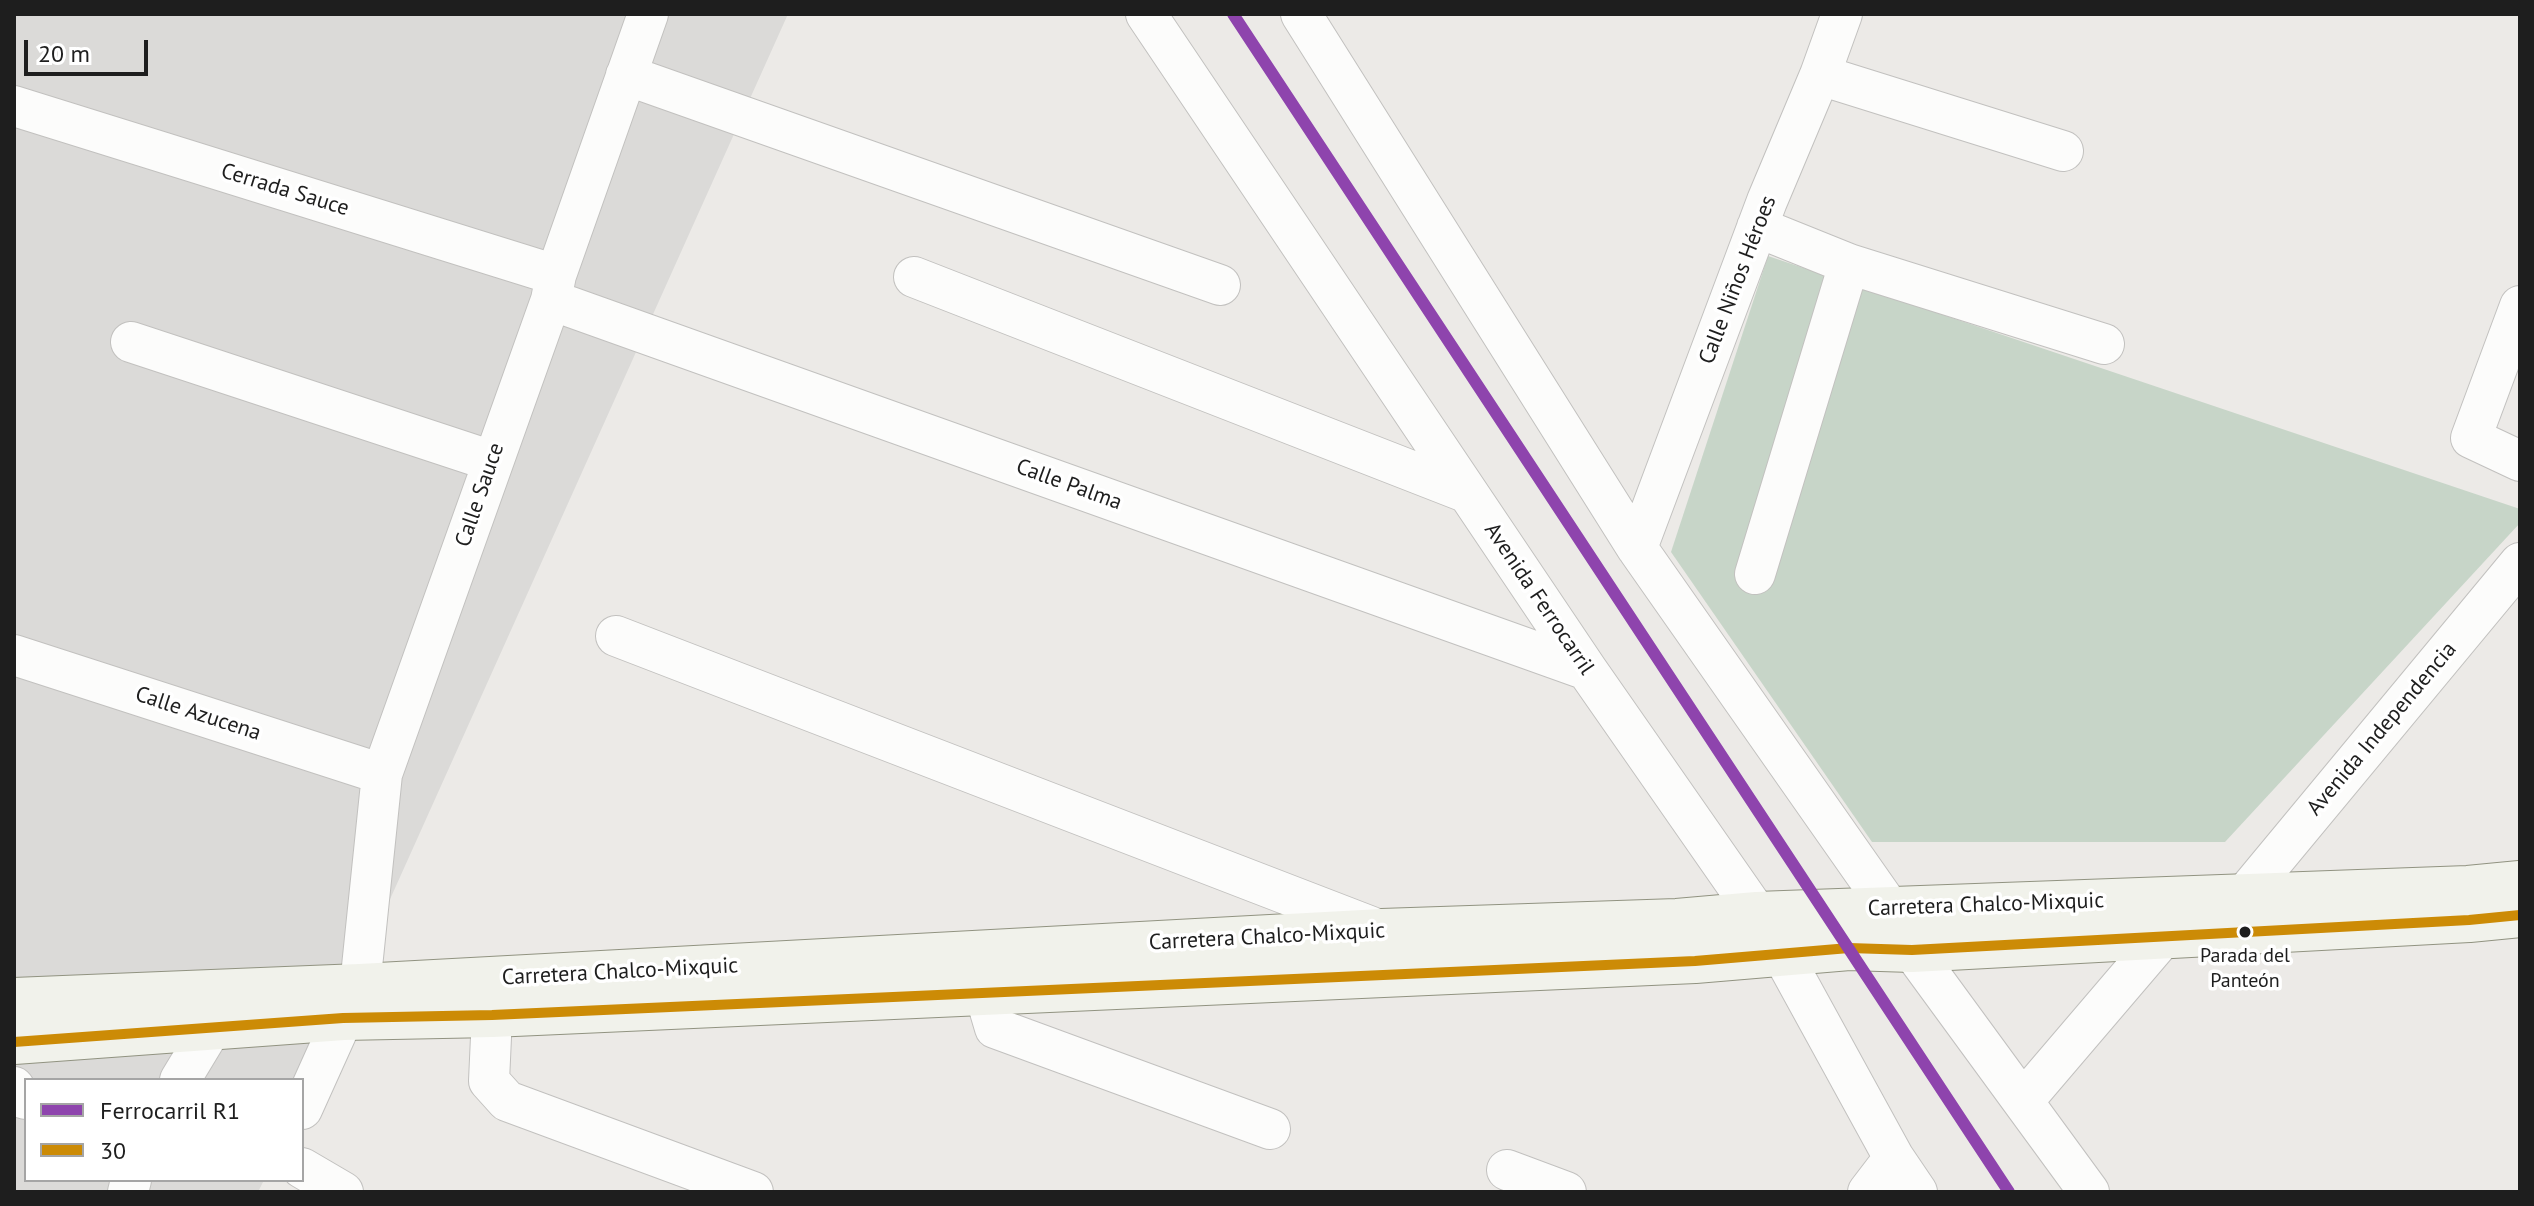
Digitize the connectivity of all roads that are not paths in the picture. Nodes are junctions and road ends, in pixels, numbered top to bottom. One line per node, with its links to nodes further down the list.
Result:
1 (648, 14): 5 (street, Calle Sauce)
2 (1146, 14): 19 (street, Avenida Ferrocarril)
3 (1301, 14): 20 (street)
4 (1842, 14): 6 (street, Calle Niños Héroes)
5 (626, 75): 12 (street); 13 (street, Calle Sauce)
6 (1820, 75): 8 (street); 9 (street, Calle Niños Héroes)
7 (14, 106): 13 (street, Cerrada Sauce)
8 (2063, 151)
9 (1757, 227): 10 (street); 20 (street, Calle Niños Héroes)
10 (1849, 264): 16 (street); 22 (street)
11 (914, 277): 19 (street)
12 (1220, 285)
13 (553, 288): 17 (street, Calle Sauce); 25 (street, Calle Palma)
14 (2520, 306): 18 (street)
15 (131, 342): 17 (street)
16 (2104, 344)
17 (492, 461): 26 (street, Calle Sauce)
18 (2520, 461)
19 (1468, 493): 25 (street, Avenida Ferrocarril)
20 (1637, 548): 29 (street)
21 (2520, 563): 28 (street, Avenida Independencia)
22 (1755, 574)
23 (616, 636): 32 (street)
24 (14, 655): 26 (street, Calle Azucena)
25 (1587, 670): 30 (street, Avenida Ferrocarril)
26 (382, 774): 38 (street, Calle Sauce)
27 (2520, 883): 28 (main road, Carretera Chalco-Mixquic)
28 (2244, 896): 29 (main road, Carretera Chalco-Mixquic)
29 (1890, 909): 30 (main road, Carretera Chalco-Mixquic); 34 (street)
30 (1757, 914): 32 (main road, Carretera Chalco-Mixquic); 35 (street, Avenida Ferrocarril)
31 (2520, 915): 33 (main road)
32 (1382, 931): 38 (main road, Carretera Chalco-Mixquic)
33 (2163, 937): 34 (main road); 43 (street)
34 (1912, 950): 35 (main road); 43 (street)
35 (1781, 952): 36 (main road); 46 (street, Avenida Ferrocarril)
36 (984, 991): 39 (main road); 45 (street)
37 (14, 1000): 38 (main road, Carretera Chalco-Mixquic)
38 (352, 1002): 39 (main road); 40 (main road); 44 (street, Calle Sauce)
39 (492, 1015): 50 (street)
40 (212, 1027): 41 (main road); 42 (street)
41 (14, 1042)
42 (181, 1078)
43 (2023, 1101): 54 (street)
44 (304, 1105)
45 (1270, 1129)
46 (1894, 1158): 52 (street); 53 (street, Avenida Ferrocarril)
47 (304, 1169): 49 (street)
48 (1507, 1170): 51 (street)
49 (343, 1192)
50 (753, 1192)
51 (1566, 1192)
52 (1868, 1192)
53 (1917, 1192)
54 (2089, 1192)

